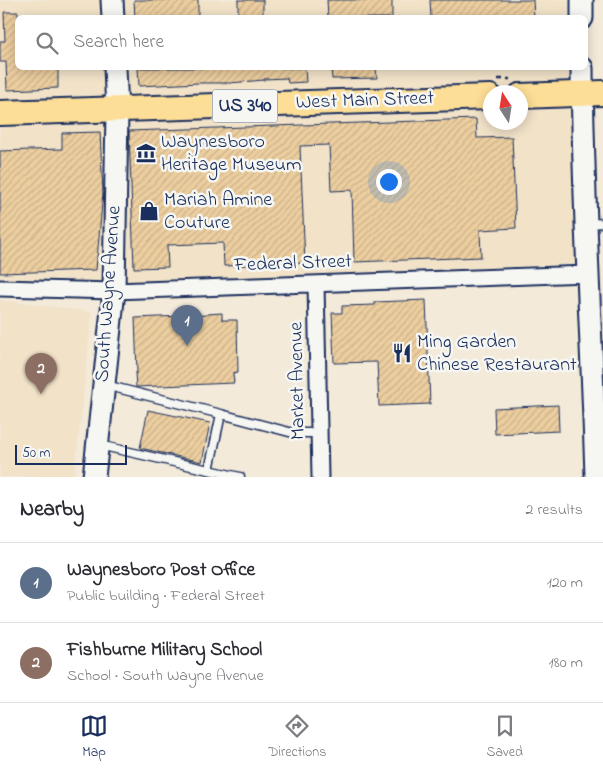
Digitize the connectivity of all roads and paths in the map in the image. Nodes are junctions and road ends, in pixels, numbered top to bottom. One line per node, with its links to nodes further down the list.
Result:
1 (112, 0): 3 (main road)
2 (582, 0): 4 (main road)
3 (112, 15)
4 (582, 15)
5 (115, 70): 10 (main road, South Wayne Avenue)
6 (583, 70): 7 (main road)
7 (593, 94): 8 (main road); 12 (main road)
8 (528, 96)
9 (483, 97): 10 (main road, West Main Street / US 340)
10 (117, 110): 11 (main road, West Main Street / US 340); 16 (main road, South Wayne Avenue)
11 (0, 114)
12 (595, 223): 13 (main road)
13 (588, 274): 14 (street, Federal Street); 25 (main road)
14 (316, 284): 16 (street, Federal Street); 19 (street, Market Avenue)
15 (0, 288): 16 (street, Federal Street)
16 (114, 290): 17 (main road, South Wayne Avenue)
17 (104, 385): 18 (lane); 20 (main road, South Wayne Avenue)
18 (220, 414): 19 (lane); 21 (lane)
19 (319, 433): 24 (street, Market Avenue)
20 (97, 445): 21 (lane); 22 (main road, South Wayne Avenue)
21 (209, 470): 23 (lane)
22 (94, 477)
23 (240, 477)
24 (320, 477)
25 (596, 477)

